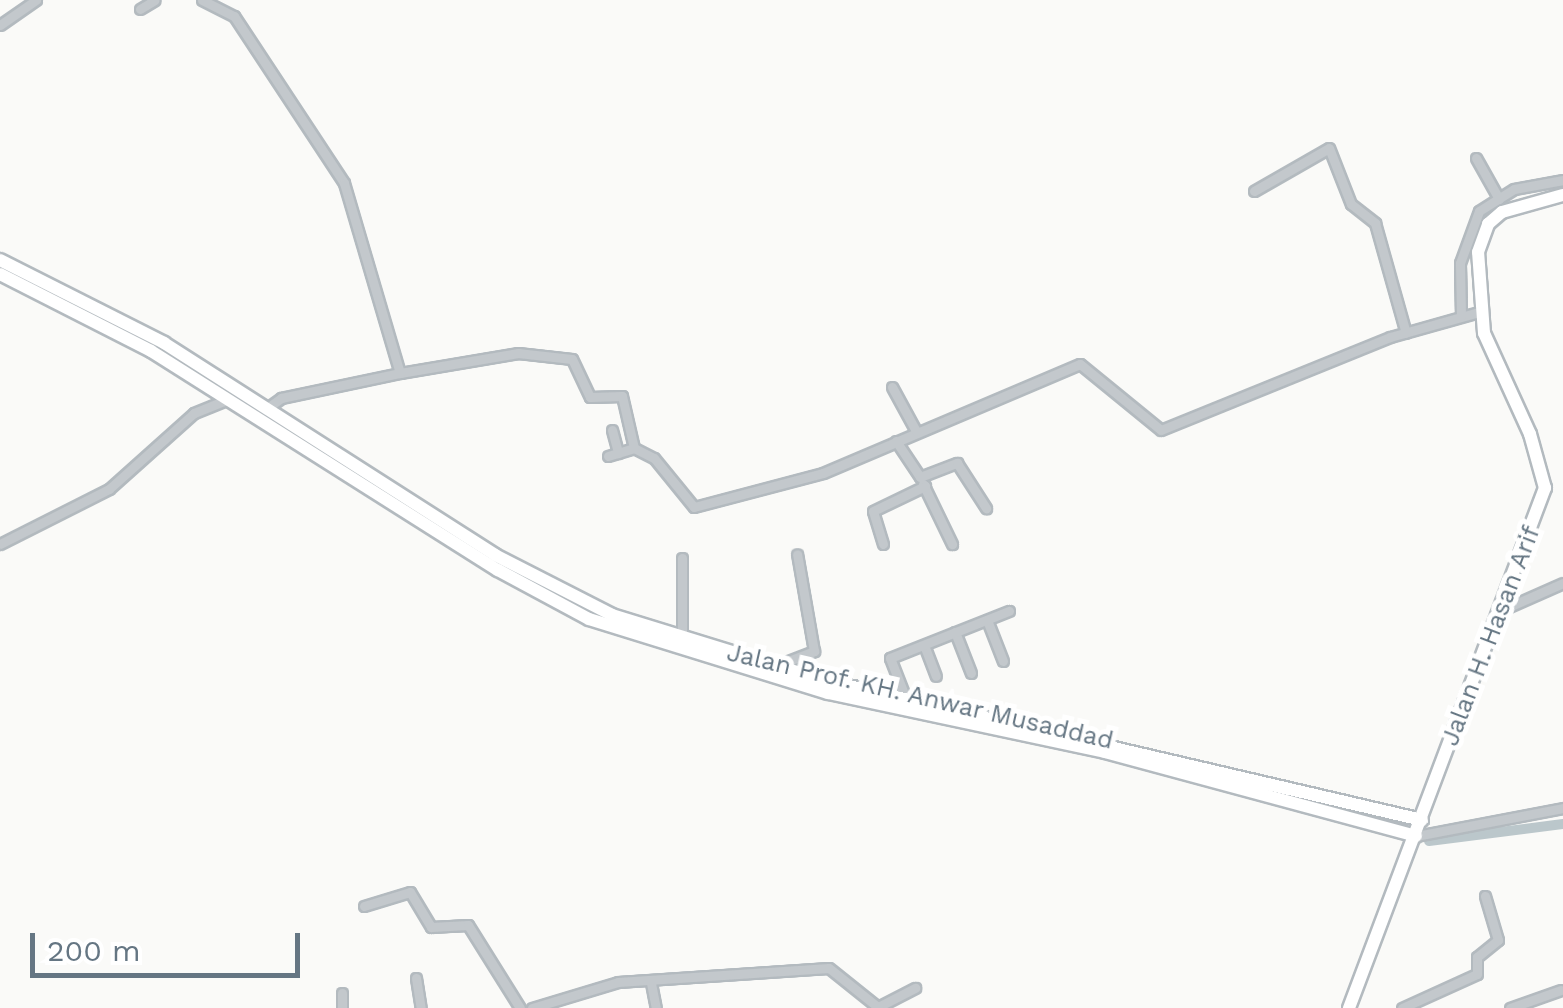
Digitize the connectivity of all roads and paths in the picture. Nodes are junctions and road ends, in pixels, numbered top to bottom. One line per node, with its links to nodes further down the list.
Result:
1 (36, 0): 5 (street)
2 (155, 0): 4 (street)
3 (202, 0): 15 (street)
4 (140, 9)
5 (0, 25)
6 (1476, 158): 10 (street)
7 (1563, 180): 10 (street)
8 (1254, 190): 14 (street)
9 (1563, 195): 10 (street)
10 (1502, 202): 13 (street, Jalan H. Hasan Arif)
11 (0, 260): 17 (street, Jalan Prof. KH. Anwar Musaddad)
12 (0, 274): 17 (street, Jalan Prof. KH. Anwar Musaddad)
13 (1470, 314): 14 (street); 32 (street, Jalan H. Hasan Arif)
14 (1406, 332): 20 (street)
15 (400, 373): 18 (street); 22 (street)
16 (892, 387): 20 (street)
17 (233, 394): 18 (street, Jalan Prof. KH. Anwar Musaddad); 23 (street, Jalan Prof. KH. Anwar Musaddad); 26 (street)
18 (266, 408): 23 (street, Jalan Prof. KH. Anwar Musaddad)
19 (612, 430): 22 (street)
20 (916, 431): 21 (street)
21 (896, 441): 22 (street); 24 (street)
22 (634, 448)
23 (336, 461): 34 (street, Jalan Prof. KH. Anwar Musaddad)
24 (922, 481): 25 (street); 27 (street); 28 (street)
25 (986, 508)
26 (0, 544)
27 (883, 544)
28 (952, 544)
29 (796, 554): 41 (street)
30 (682, 558): 37 (street)
31 (1563, 582): 32 (street)
32 (1504, 609): 46 (street, Jalan H. Hasan Arif)
33 (1009, 611): 35 (street)
34 (608, 620): 37 (street, Jalan Prof. KH. Anwar Musaddad); 39 (street, Jalan Prof. KH. Anwar Musaddad)
35 (987, 620): 36 (street); 40 (street)
36 (955, 632): 38 (street); 42 (street)
37 (682, 639): 39 (street, Jalan Prof. KH. Anwar Musaddad)
38 (924, 644): 43 (street); 44 (street)
39 (735, 660): 41 (street, Jalan Prof. KH. Anwar Musaddad); 48 (street, Jalan Prof. KH. Anwar Musaddad)
40 (1003, 661)
41 (776, 666): 44 (street, Jalan Prof. KH. Anwar Musaddad)
42 (970, 672)
43 (936, 676)
44 (906, 699): 46 (street, Jalan Prof. KH. Anwar Musaddad)
45 (1563, 808): 47 (street)
46 (1408, 816): 47 (street); 48 (street, Jalan H. Hasan Arif)
47 (1435, 831): 48 (street)
48 (1411, 835): 62 (street, Jalan H. Hasan Arif)
49 (1485, 896): 63 (street)
50 (364, 906): 59 (street)
51 (416, 978): 58 (street)
52 (651, 983): 56 (street); 60 (street); 61 (street)
53 (915, 988): 61 (street)
54 (1561, 990): 64 (street)
55 (342, 994): 57 (street)
56 (534, 1007)
57 (342, 1008)
58 (421, 1008)
59 (520, 1008)
60 (656, 1008)
61 (879, 1008)
62 (1349, 1008)
63 (1402, 1008)
64 (1510, 1008)

